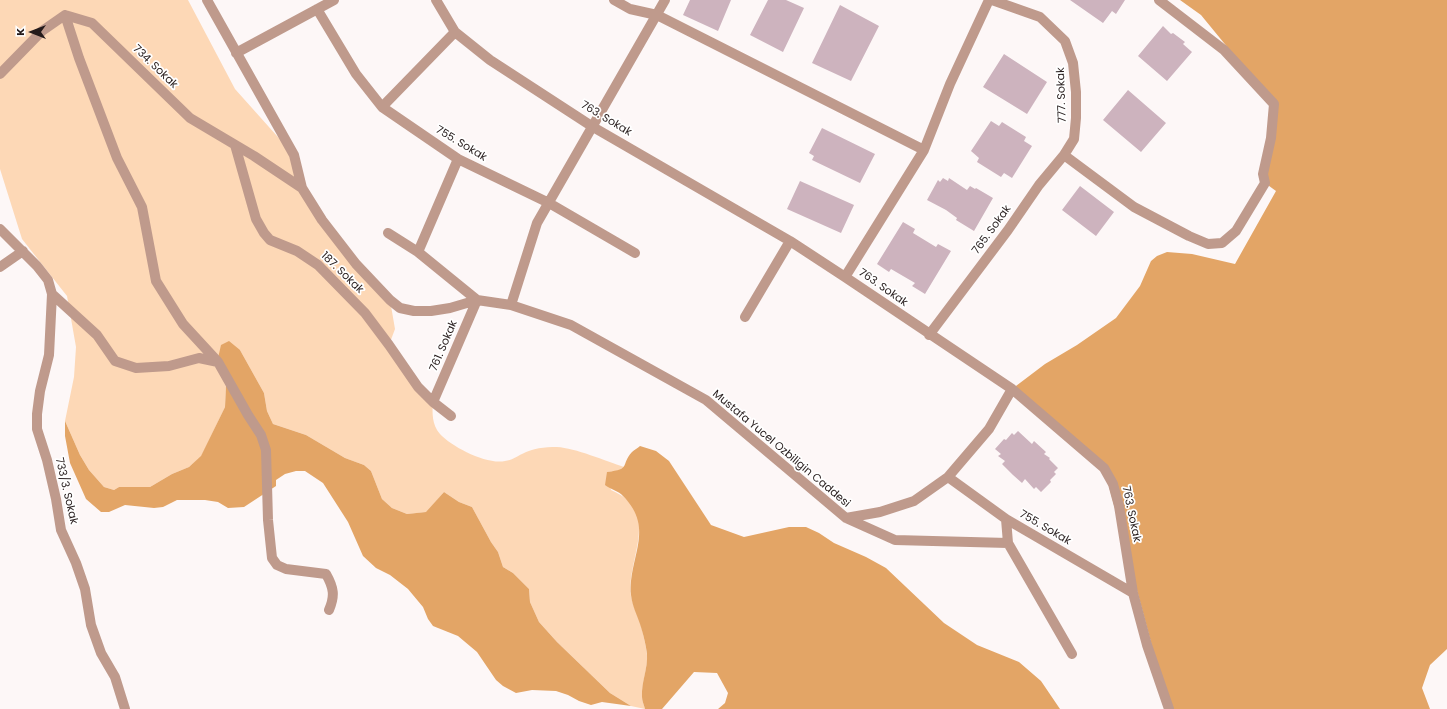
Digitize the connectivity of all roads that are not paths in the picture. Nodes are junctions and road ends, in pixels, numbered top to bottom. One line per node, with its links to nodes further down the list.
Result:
1 (207, 0): 13 (street)
2 (334, 0): 9 (street)
3 (436, 0): 12 (street, 763. Sokak)
4 (614, 0): 10 (street)
5 (666, 0): 10 (street)
6 (991, 0): 8 (street, 777. Sokak); 19 (street)
7 (1159, 0): 20 (street)
8 (1015, 4): 17 (street, 777. Sokak)
9 (317, 9): 13 (street); 15 (street, 755. Sokak)
10 (657, 15): 16 (street); 19 (street)
11 (65, 16): 14 (street); 18 (street, 734. Sokak); 37 (street)
12 (455, 32): 15 (street); 16 (street, 763. Sokak)
13 (236, 53): 22 (street)
14 (0, 74)
15 (382, 107): 21 (street, 755. Sokak)
16 (594, 127): 23 (street); 26 (street, 763. Sokak)
17 (1074, 139): 20 (street, 765. Sokak)
18 (235, 145): 22 (street, 734. Sokak); 39 (street, 187. Sokak)
19 (924, 150): 31 (street)
20 (1064, 155): 36 (street, 765. Sokak)
21 (458, 158): 23 (street, 755. Sokak); 28 (street)
22 (302, 188): 33 (street)
23 (549, 203): 29 (street, 755. Sokak); 34 (street)
24 (0, 229): 27 (street, 733/3. Sokak)
25 (388, 233): 28 (street)
26 (790, 241): 31 (street, 763. Sokak); 35 (street)
27 (23, 251): 30 (street); 32 (street, 733/3. Sokak)
28 (418, 252): 33 (street)
29 (635, 253)
30 (0, 268)
31 (845, 277): 36 (street, 763. Sokak)
32 (52, 294): 37 (street, 733/3. Sokak); 48 (street, 733/3. Sokak)
33 (477, 300): 34 (street, Mustafa Yucel Ozbiligin Caddesi); 39 (street, 761. Sokak)
34 (511, 305): 42 (street, Mustafa Yucel Ozbiligin Caddesi)
35 (745, 317)
36 (930, 335): 38 (street, 763. Sokak)
37 (218, 362): 46 (street)
38 (1012, 389): 41 (street); 45 (street, 763. Sokak)
39 (433, 402): 40 (street, 187. Sokak)
40 (451, 416)
41 (948, 477): 42 (street); 43 (street, 755. Sokak)
42 (846, 518): 44 (street, Mustafa Yucel Ozbiligin Caddesi)
43 (1006, 519): 44 (street); 45 (street, 755. Sokak)
44 (1008, 543): 47 (street)
45 (1133, 593): 49 (street, 763. Sokak)
46 (329, 610)
47 (1072, 654)
48 (125, 709)
49 (1169, 709)

